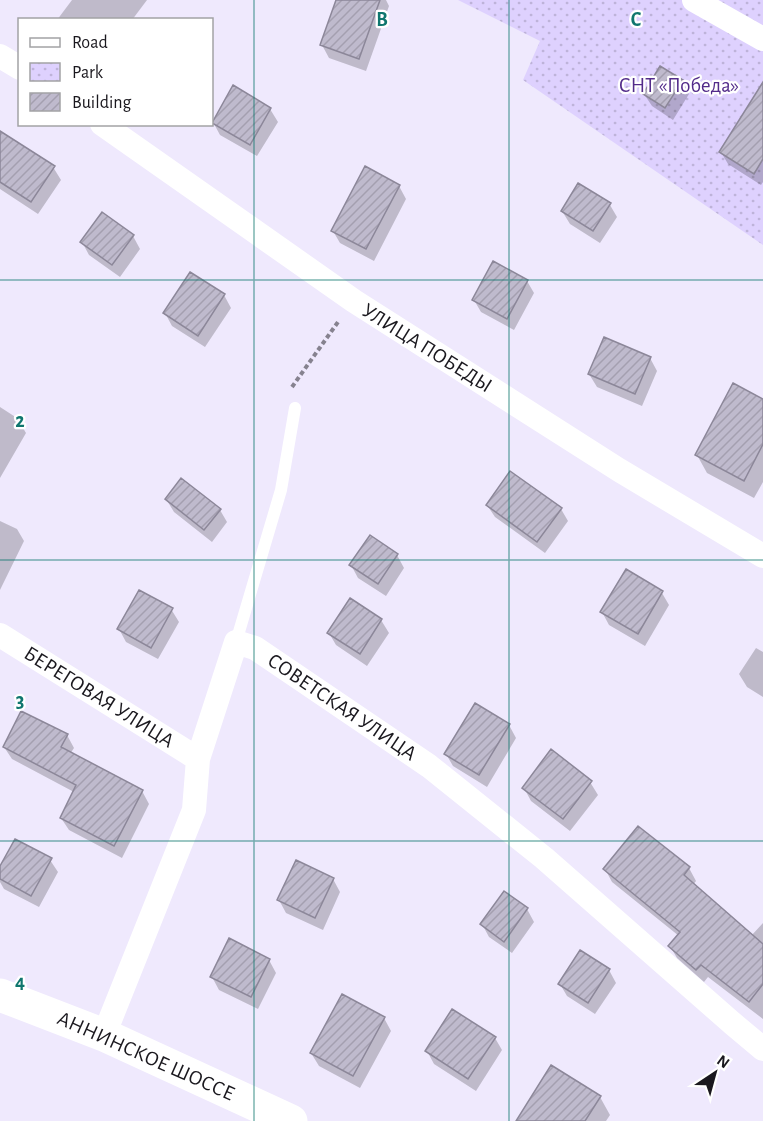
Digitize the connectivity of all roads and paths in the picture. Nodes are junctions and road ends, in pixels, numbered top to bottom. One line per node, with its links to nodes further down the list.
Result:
1 (694, 0): 2 (street)
2 (763, 39)
3 (0, 56): 4 (street)
4 (18, 67)
5 (105, 126): 6 (street, УЛИЦА ПОБЕДЫ)
6 (354, 301): 7 (path); 8 (street, УЛИЦА ПОБЕДЫ)
7 (295, 408): 10 (lane)
8 (763, 556)
9 (0, 635): 11 (street, БЕРЕГОВАЯ УЛИЦА)
10 (236, 642): 11 (street); 14 (street, СОВЕТСКАЯ УЛИЦА)
11 (198, 759): 13 (street)
12 (0, 995): 13 (main road, АННИНСКОЕ ШОССЕ)
13 (104, 1035): 15 (main road, АННИНСКОЕ ШОССЕ)
14 (763, 1048)
15 (291, 1121)

